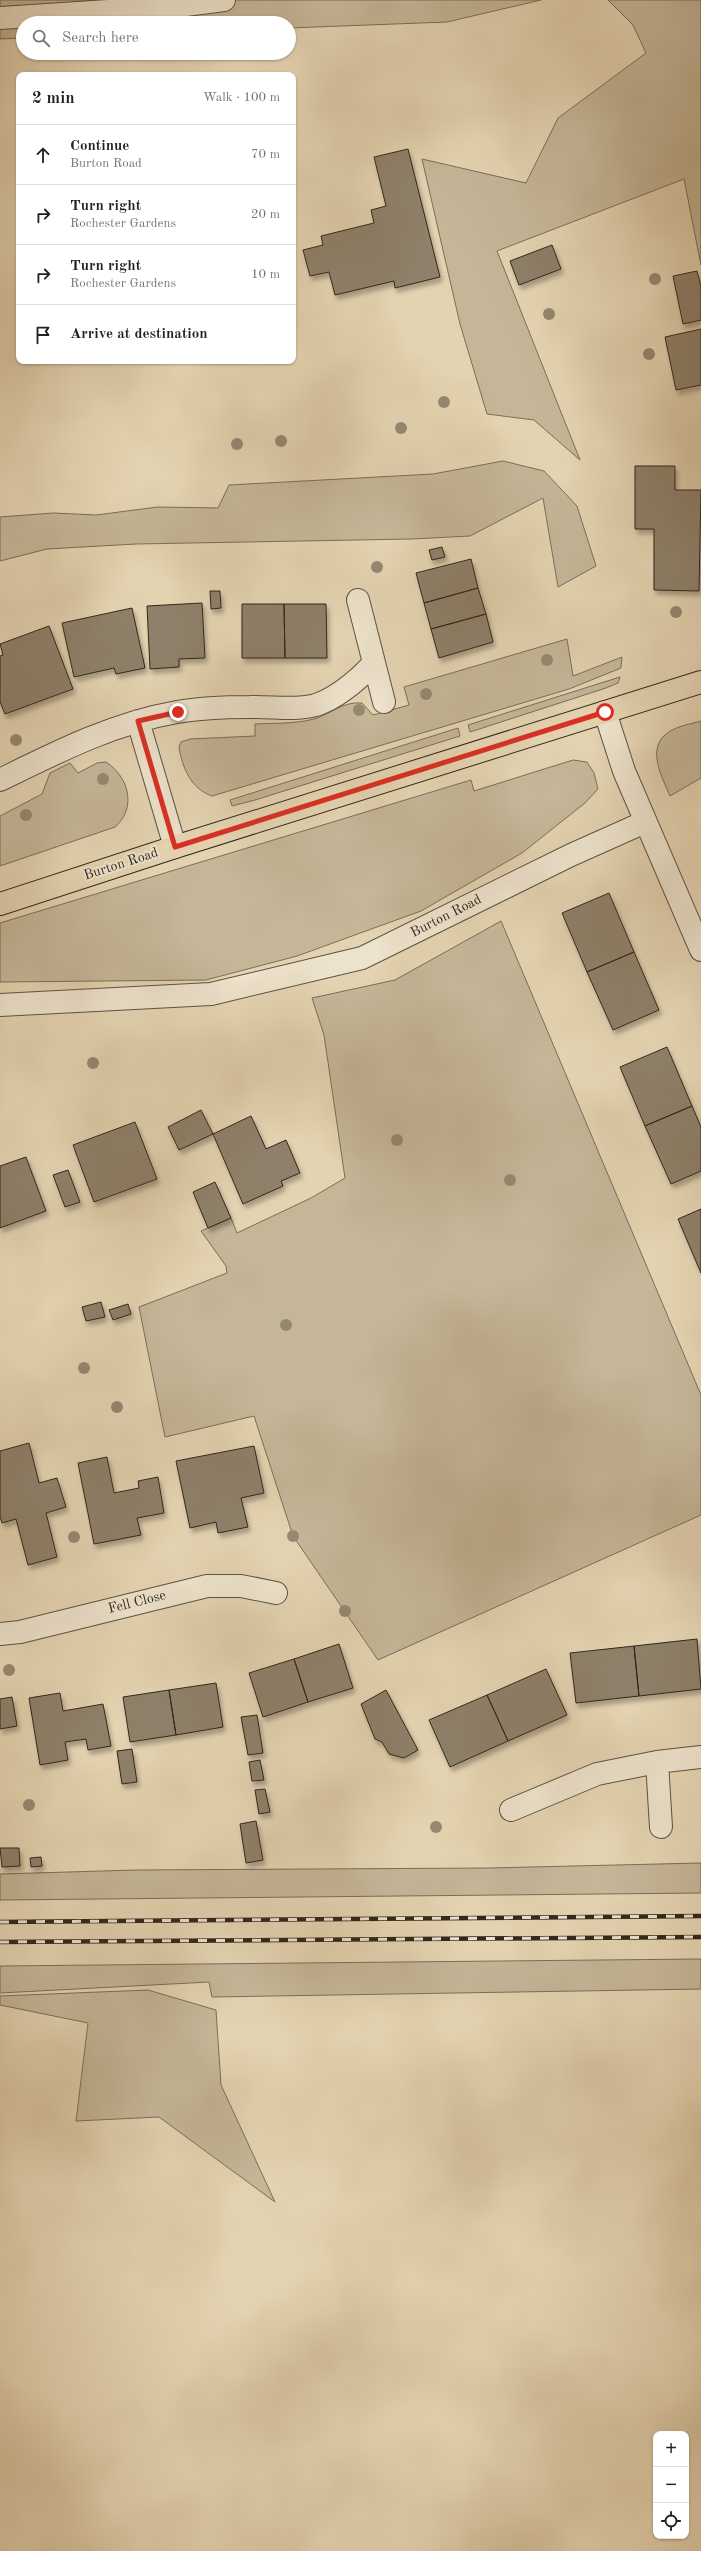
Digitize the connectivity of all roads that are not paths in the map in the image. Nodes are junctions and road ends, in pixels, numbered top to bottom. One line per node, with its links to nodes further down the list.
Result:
1 (224, 0): 2 (street)
2 (31, 16)
3 (16, 17): 4 (street)
4 (0, 18)
5 (358, 600): 6 (street)
6 (374, 662): 8 (street); 10 (street)
7 (701, 682): 9 (main road, Burton Road)
8 (384, 702)
9 (605, 712): 12 (street); 13 (main road, Burton Road)
10 (138, 721): 11 (street); 13 (street)
11 (0, 780)
12 (645, 822): 15 (street); 16 (street, Burton Road)
13 (175, 847): 14 (main road, Burton Road)
14 (0, 904)
15 (701, 950)
16 (0, 1005)
17 (276, 1593): 18 (street, Fell Close)
18 (0, 1634)
19 (701, 1757): 20 (street)
20 (657, 1762): 21 (street); 22 (street)
21 (511, 1810)
22 (661, 1827)

